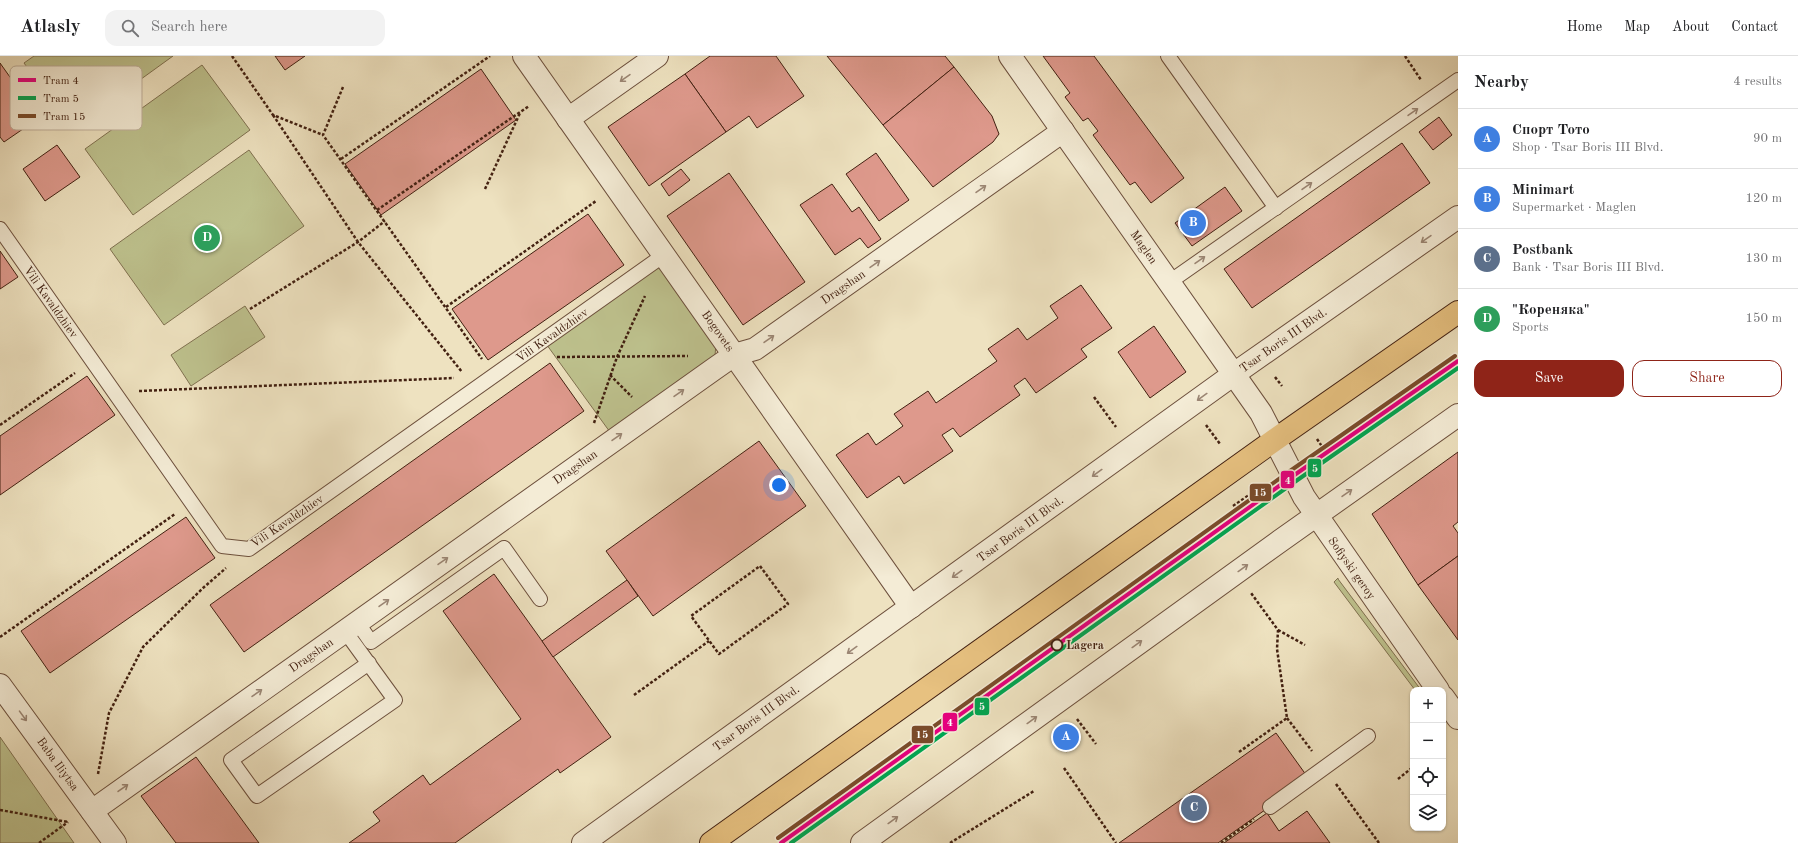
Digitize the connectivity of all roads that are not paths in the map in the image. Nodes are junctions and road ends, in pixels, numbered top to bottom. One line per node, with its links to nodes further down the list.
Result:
1 (524, 56): 6 (street, Bogovets)
2 (657, 56): 6 (street, one-way to 6)
3 (1010, 56): 7 (street, Maglen)
4 (1168, 56): 8 (lane)
5 (1458, 80): 8 (lane, one-way to 5)
6 (568, 119): 11 (street, Bogovets)
7 (1063, 131): 12 (street, Maglen); 14 (street, Dragshan, one-way to 7)
8 (1276, 208): 12 (lane, one-way to 8)
9 (1458, 217): 15 (street, Tsar Boris III Blvd., one-way to 15)
10 (0, 228): 11 (lane, Vili Kavaldzhiev)
11 (664, 255): 14 (street, Bogovets)
12 (1168, 283): 15 (street, Maglen)
13 (1458, 312): 17 (main road)
14 (734, 355): 20 (street, Bogovets); 21 (street, Dragshan, one-way to 14)
15 (1234, 374): 17 (street, Maglen); 20 (street, Tsar Boris III Blvd., one-way to 20)
16 (1458, 415): 18 (street, one-way to 16)
17 (1276, 440): 18 (street, Sofiyski geroy); 32 (main road)
18 (1316, 515): 24 (street, Sofiyski geroy); 33 (street, one-way to 18)
19 (540, 599): 21 (lane)
20 (911, 607): 31 (street, Tsar Boris III Blvd., one-way to 31)
21 (351, 627): 22 (lane); 29 (street, Dragshan, one-way to 21)
22 (369, 663): 22 (lane)
23 (0, 685): 29 (street, Baba Iliytsa, one-way to 29)
24 (1436, 687)
25 (1446, 701): 26 (street)
26 (1458, 718)
27 (1368, 736): 28 (lane)
28 (1270, 807)
29 (92, 811): 30 (street, Baba Iliytsa)
30 (115, 843)
31 (583, 843)
32 (711, 843)
33 (862, 843)

